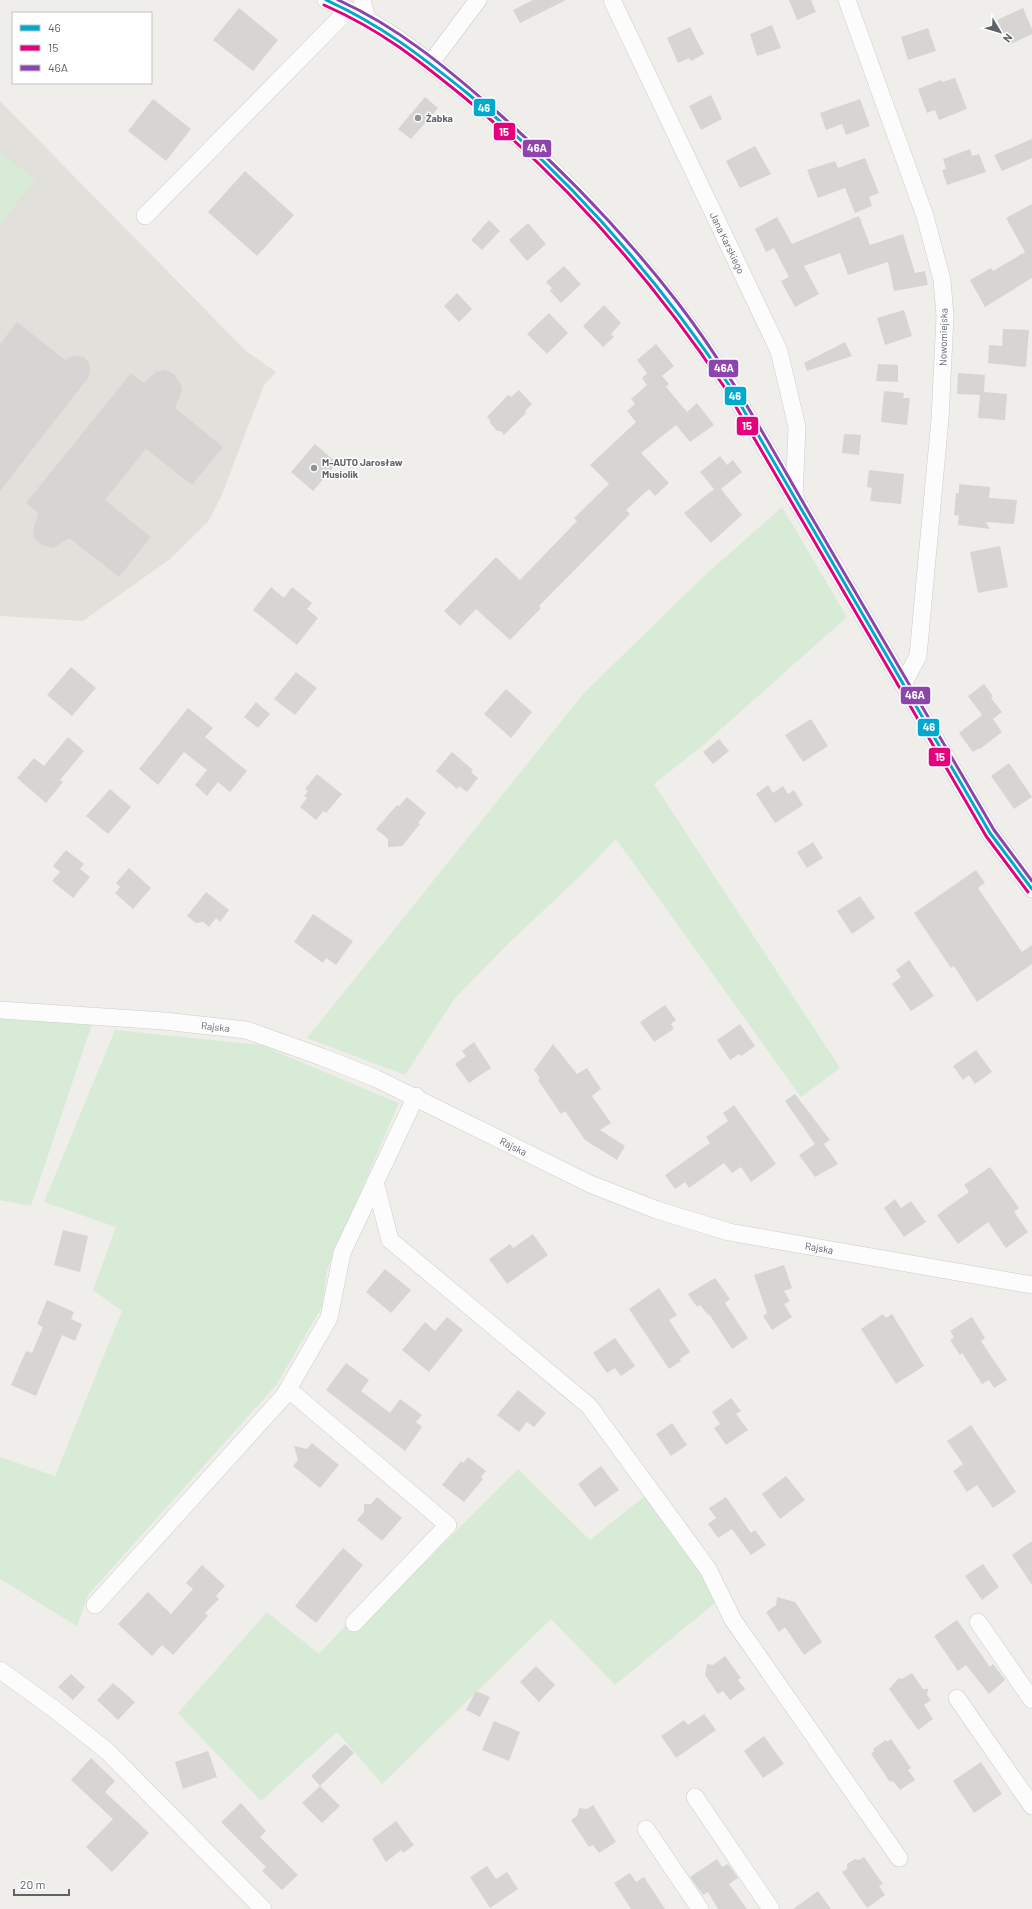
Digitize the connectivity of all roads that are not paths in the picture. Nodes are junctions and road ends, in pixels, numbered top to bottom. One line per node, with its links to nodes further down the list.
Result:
1 (326, 0): 6 (street)
2 (362, 0): 7 (street)
3 (478, 0): 8 (street)
4 (612, 0): 10 (street, Jana Karskiego)
5 (847, 0): 11 (street, Nowomiejska)
6 (348, 10): 7 (street); 9 (street)
7 (367, 19): 8 (street)
8 (430, 64): 10 (street)
9 (145, 216)
10 (794, 499): 11 (street)
11 (903, 684): 12 (street)
12 (1032, 889)
13 (0, 1010): 14 (street, Rajska)
14 (416, 1096): 15 (street); 16 (street, Rajska)
15 (375, 1182): 17 (street); 27 (street)
16 (1032, 1285)
17 (288, 1389): 18 (street); 20 (street)
18 (95, 1605)
19 (978, 1622): 23 (street)
20 (354, 1623)
21 (0, 1670): 28 (street)
22 (957, 1698): 25 (street)
23 (1032, 1700)
24 (695, 1797): 30 (street)
25 (1032, 1806)
26 (646, 1829): 29 (street)
27 (899, 1858)
28 (263, 1909)
29 (700, 1909)
30 (771, 1909)

